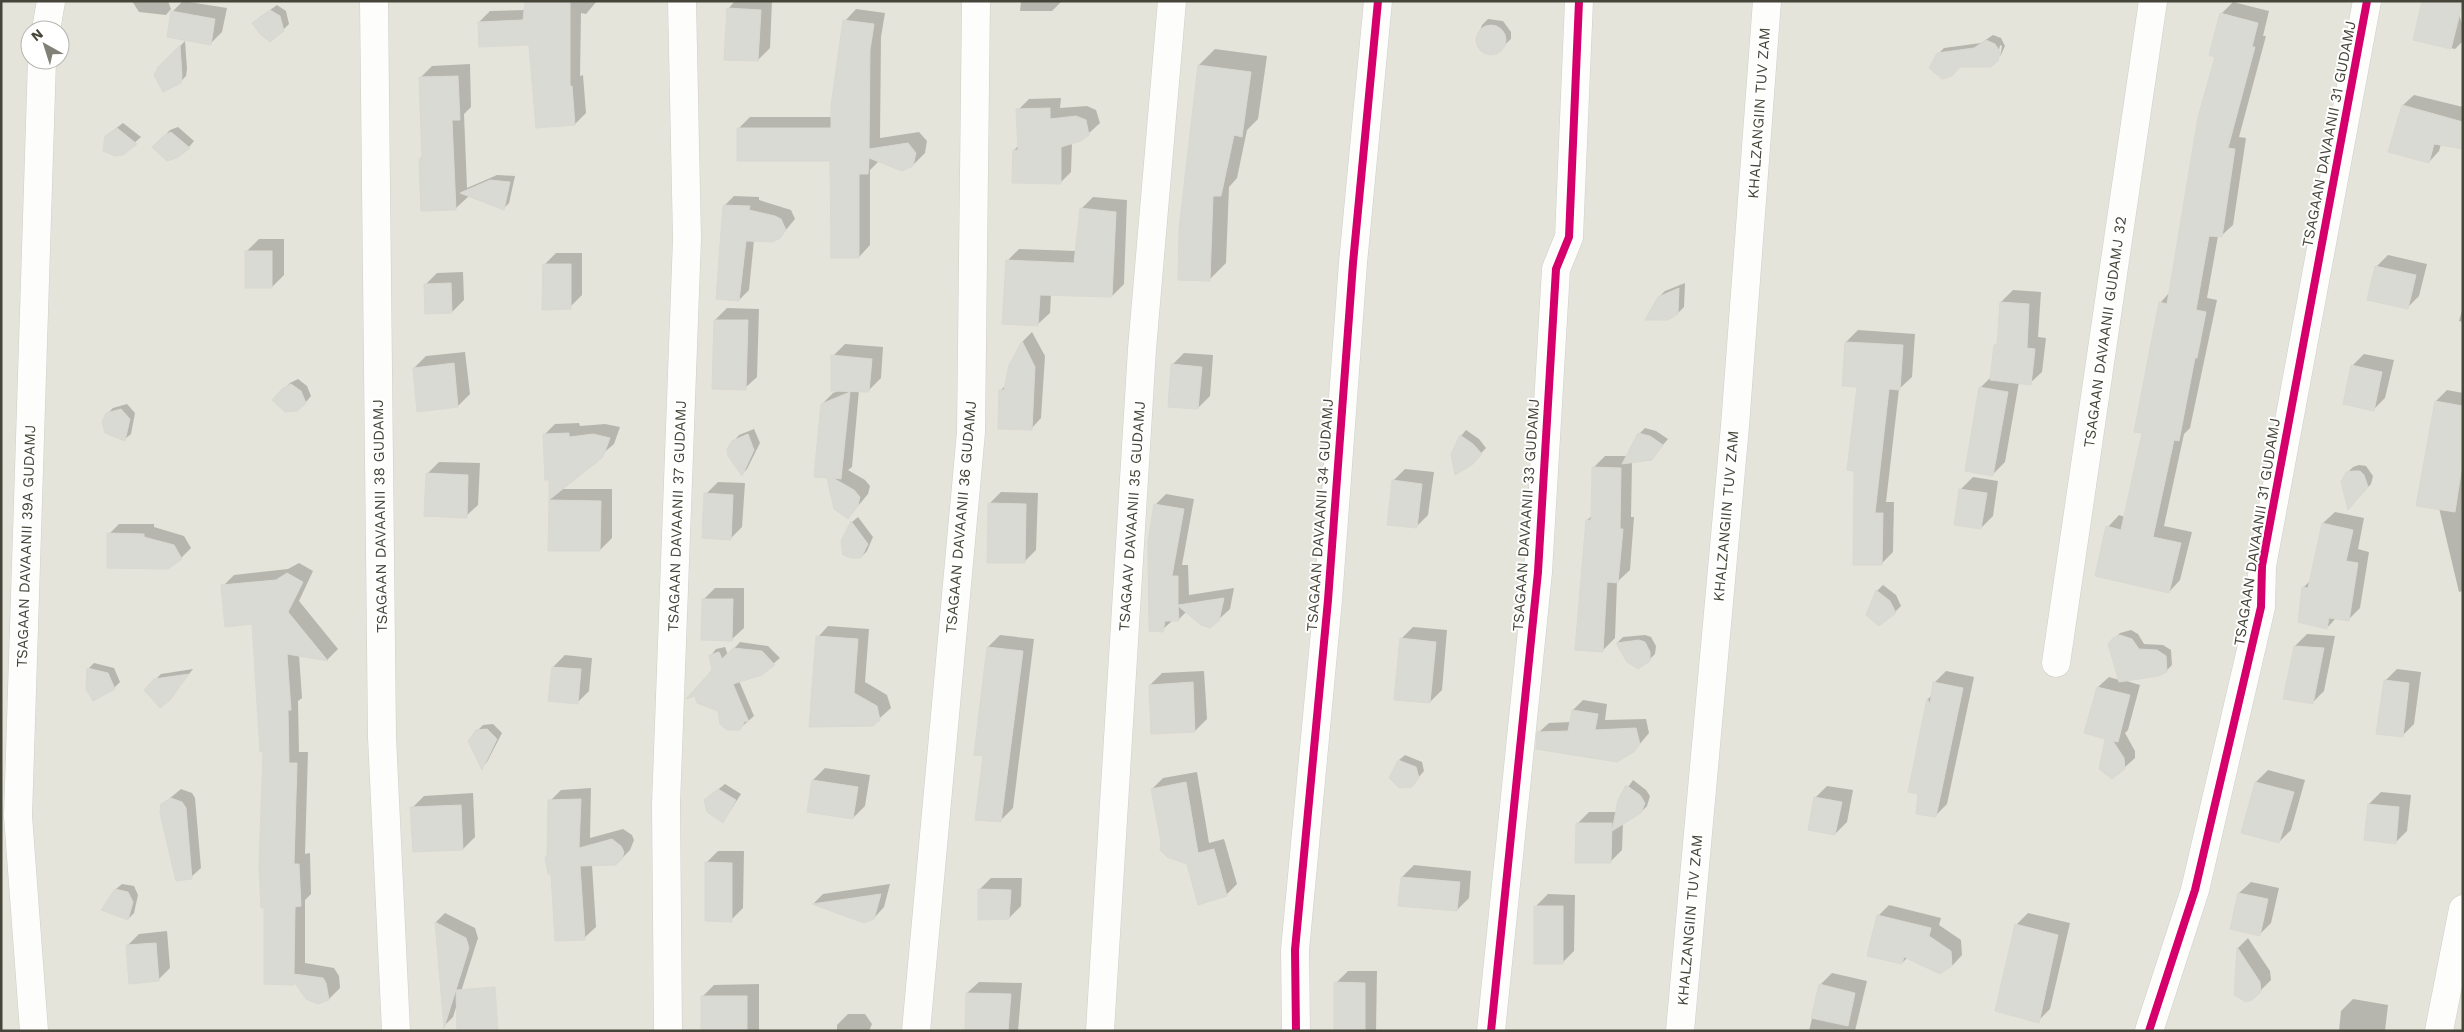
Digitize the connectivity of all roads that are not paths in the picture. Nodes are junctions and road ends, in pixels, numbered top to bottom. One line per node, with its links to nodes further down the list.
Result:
1 (51, 1): 11 (street)
2 (374, 1): 16 (street, TSAGAAN DAVAANII 38 GUDAMJ)
3 (682, 1): 17 (street, TSAGAAN DAVAANII 37 GUDAMJ)
4 (976, 1): 18 (street, TSAGAAN DAVAANII 36 GUDAMJ)
5 (1172, 1): 19 (street, TSAGAAV DAVAANII 35 GUDAMJ)
6 (1378, 1): 20 (street, TSAGAAN DAVAANII 34 GUDAMJ)
7 (1579, 1): 21 (street, TSAGAAN DAVAANII 33 GUDAMJ)
8 (1768, 1): 22 (street, KHALZANGIIN TUV ZAM)
9 (2153, 1): 13 (street, TSAGAAN DAVAANII GUDAMJ 32)
10 (2368, 1): 23 (street, TSAGAAN DAVAANII 31 GUDAMJ)
11 (48, 20)
12 (42, 70): 15 (street, TSAGAAN DAVAANII 39A GUDAMJ)
13 (2056, 663)
14 (2463, 909): 24 (street)
15 (34, 1031)
16 (396, 1031)
17 (668, 1031)
18 (916, 1031)
19 (1100, 1031)
20 (1296, 1031)
21 (1490, 1031)
22 (1680, 1031)
23 (2149, 1031)
24 (2439, 1031)

